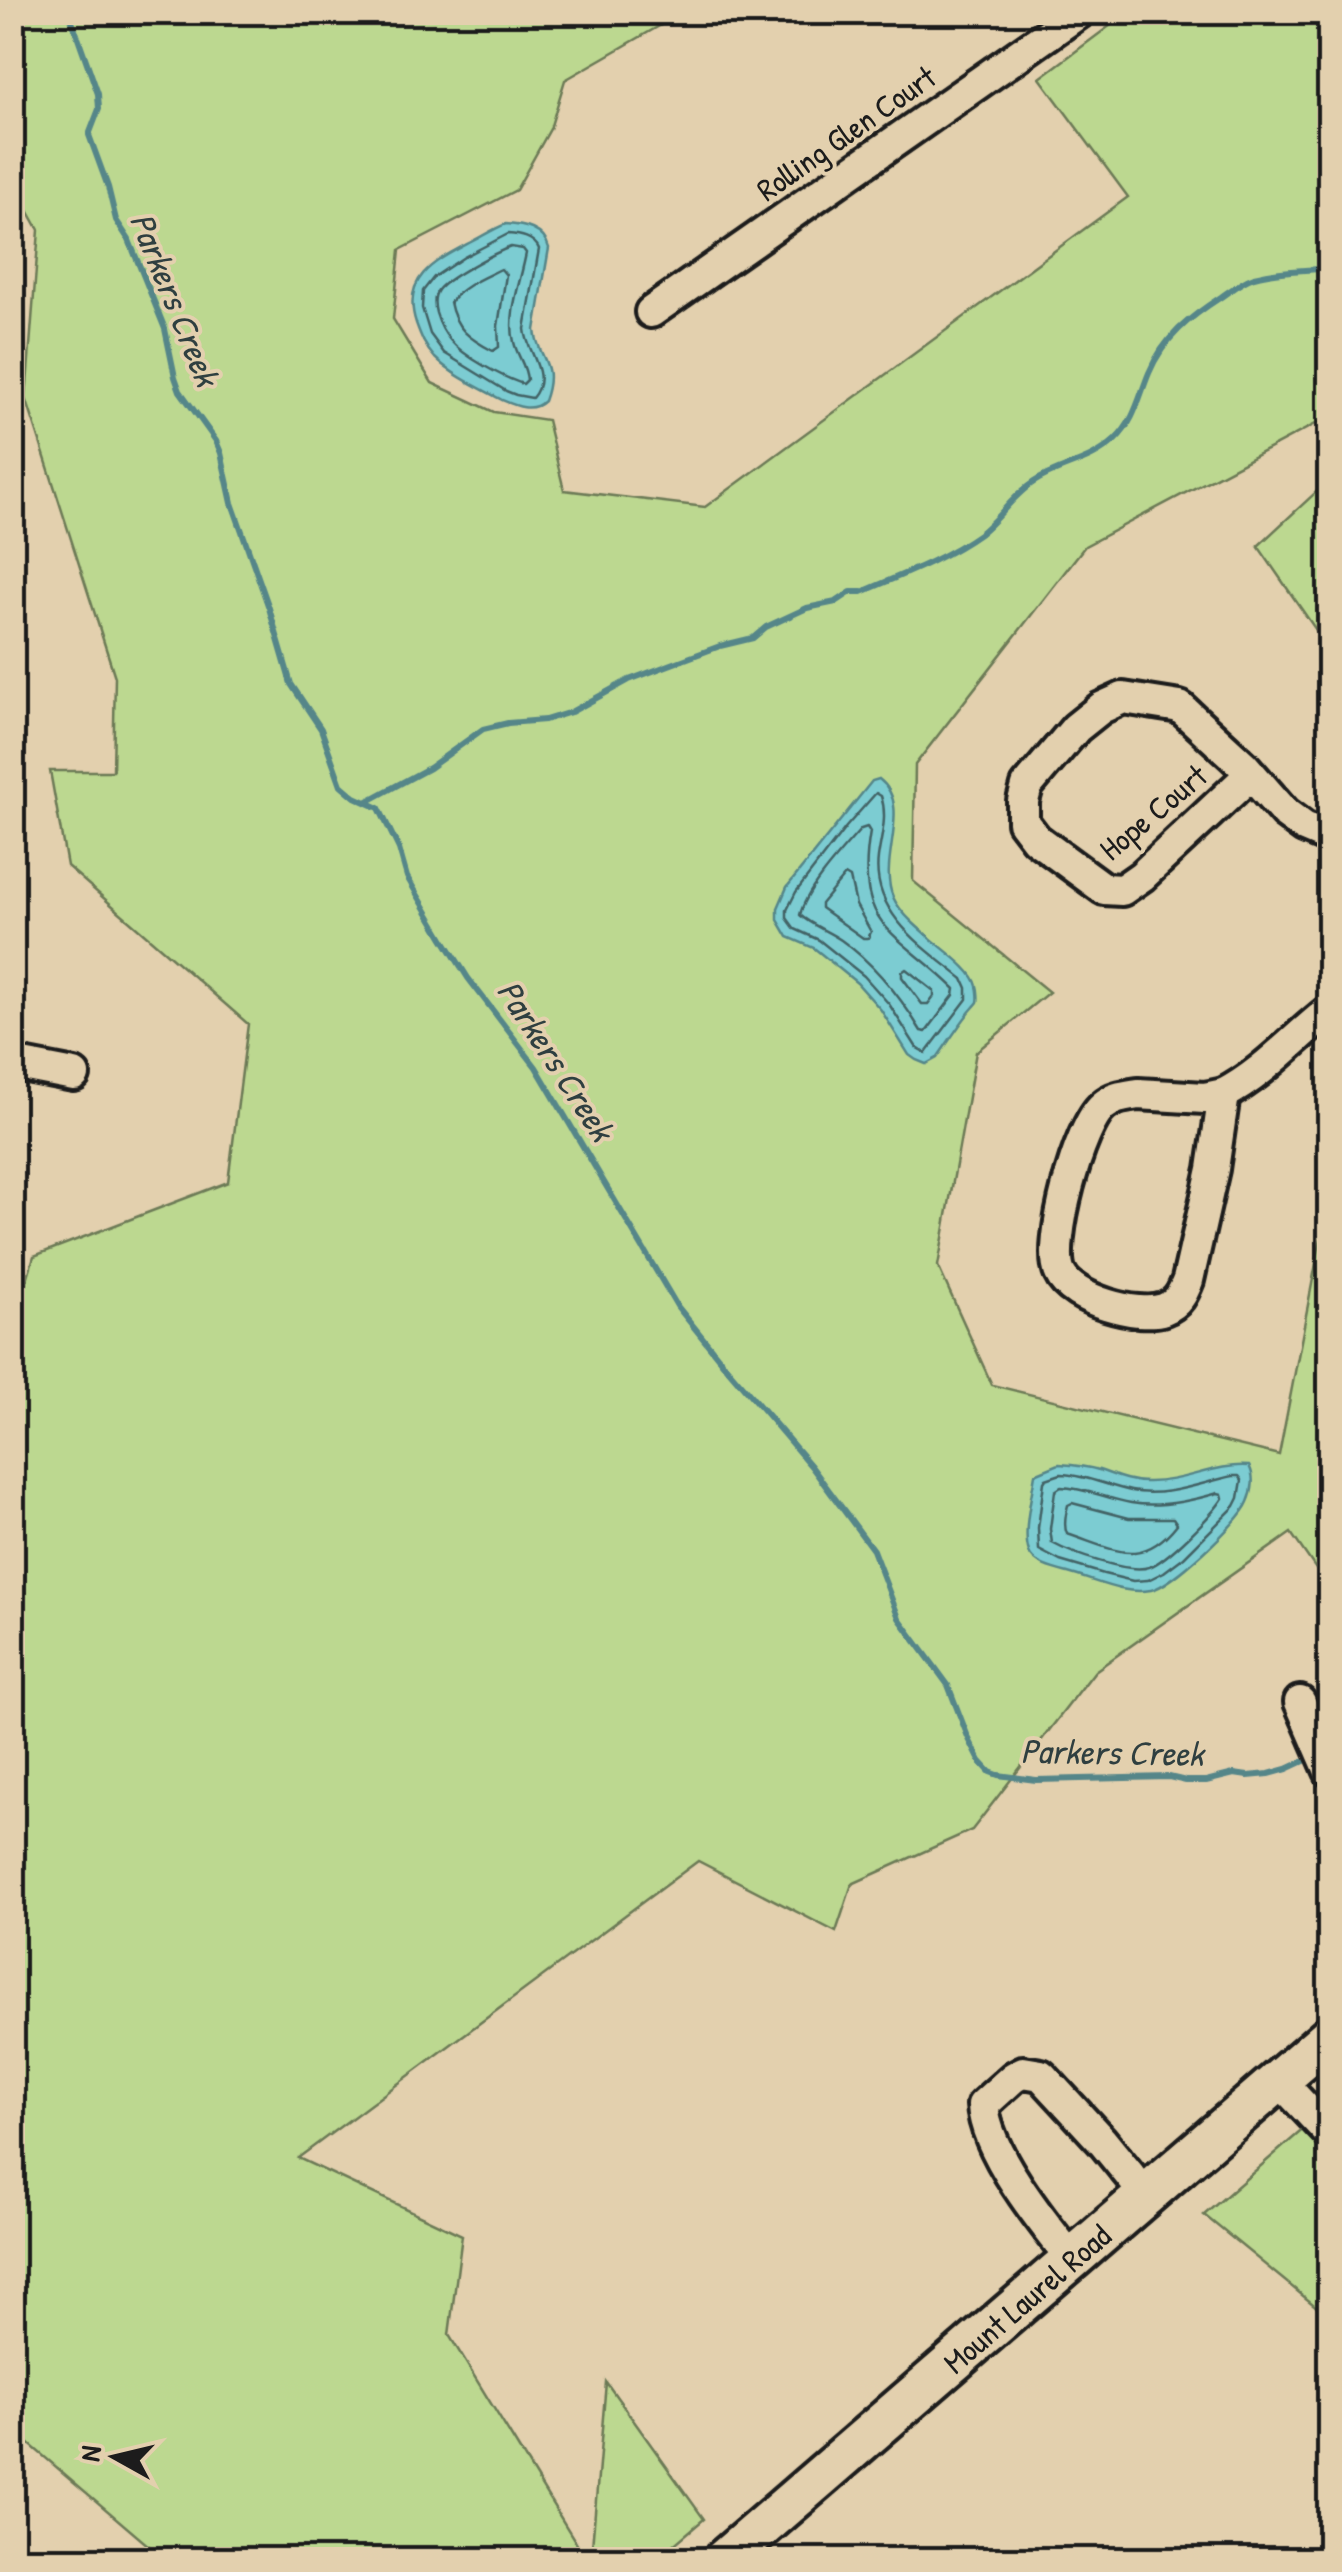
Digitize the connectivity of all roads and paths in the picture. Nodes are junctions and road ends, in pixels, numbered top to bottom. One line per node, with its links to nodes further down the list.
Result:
1 (1080, 12): 2 (street, Rolling Glen Court)
2 (652, 312)
3 (1251, 774): 3 (street, Hope Court); 4 (street, Hope Court)
4 (1330, 838)
5 (1330, 1010): 8 (street)
6 (12, 1063): 7 (street)
7 (74, 1075)
8 (1224, 1094): 8 (street)
9 (1300, 1702): 10 (street)
10 (1330, 1771)
11 (1330, 2036): 12 (main road, Mount Laurel Road)
12 (1279, 2080): 13 (street); 14 (main road, Mount Laurel Road)
13 (1330, 2134)
14 (1146, 2194): 15 (main road, Mount Laurel Road); 15 (street)
15 (1072, 2259): 16 (main road, Mount Laurel Road)
16 (724, 2560)

